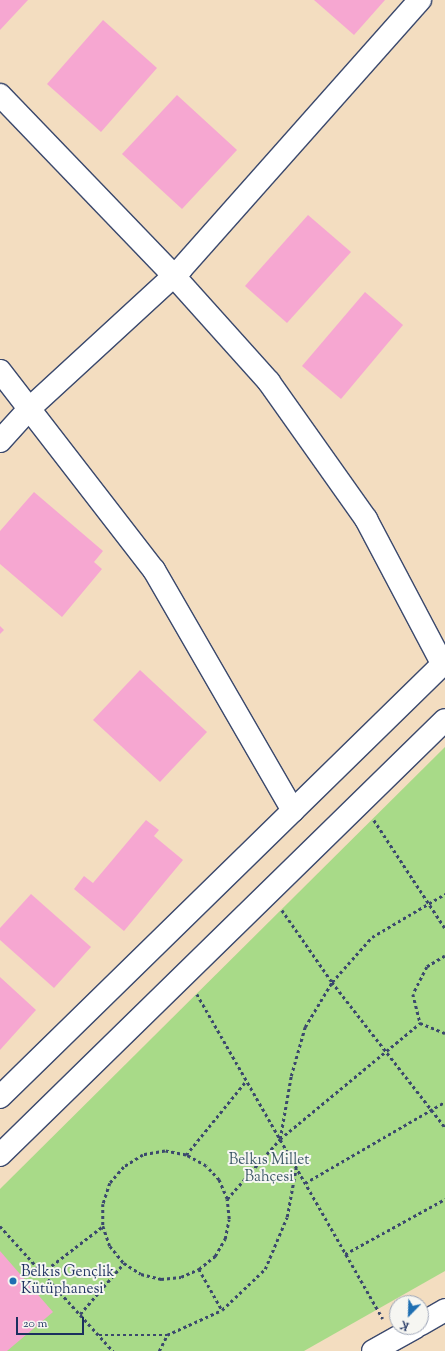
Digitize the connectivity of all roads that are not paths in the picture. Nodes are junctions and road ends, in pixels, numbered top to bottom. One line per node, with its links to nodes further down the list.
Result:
1 (420, 0): 3 (street)
2 (0, 95): 3 (street)
3 (174, 276): 5 (street); 7 (street)
4 (0, 371): 5 (street)
5 (30, 408): 6 (street); 9 (street)
6 (0, 441)
7 (444, 663): 9 (street)
8 (445, 720): 11 (street)
9 (293, 810): 10 (street)
10 (0, 1098)
11 (0, 1156)
12 (445, 1310): 13 (street)
13 (429, 1319)
14 (401, 1335): 15 (street)
15 (373, 1351)

